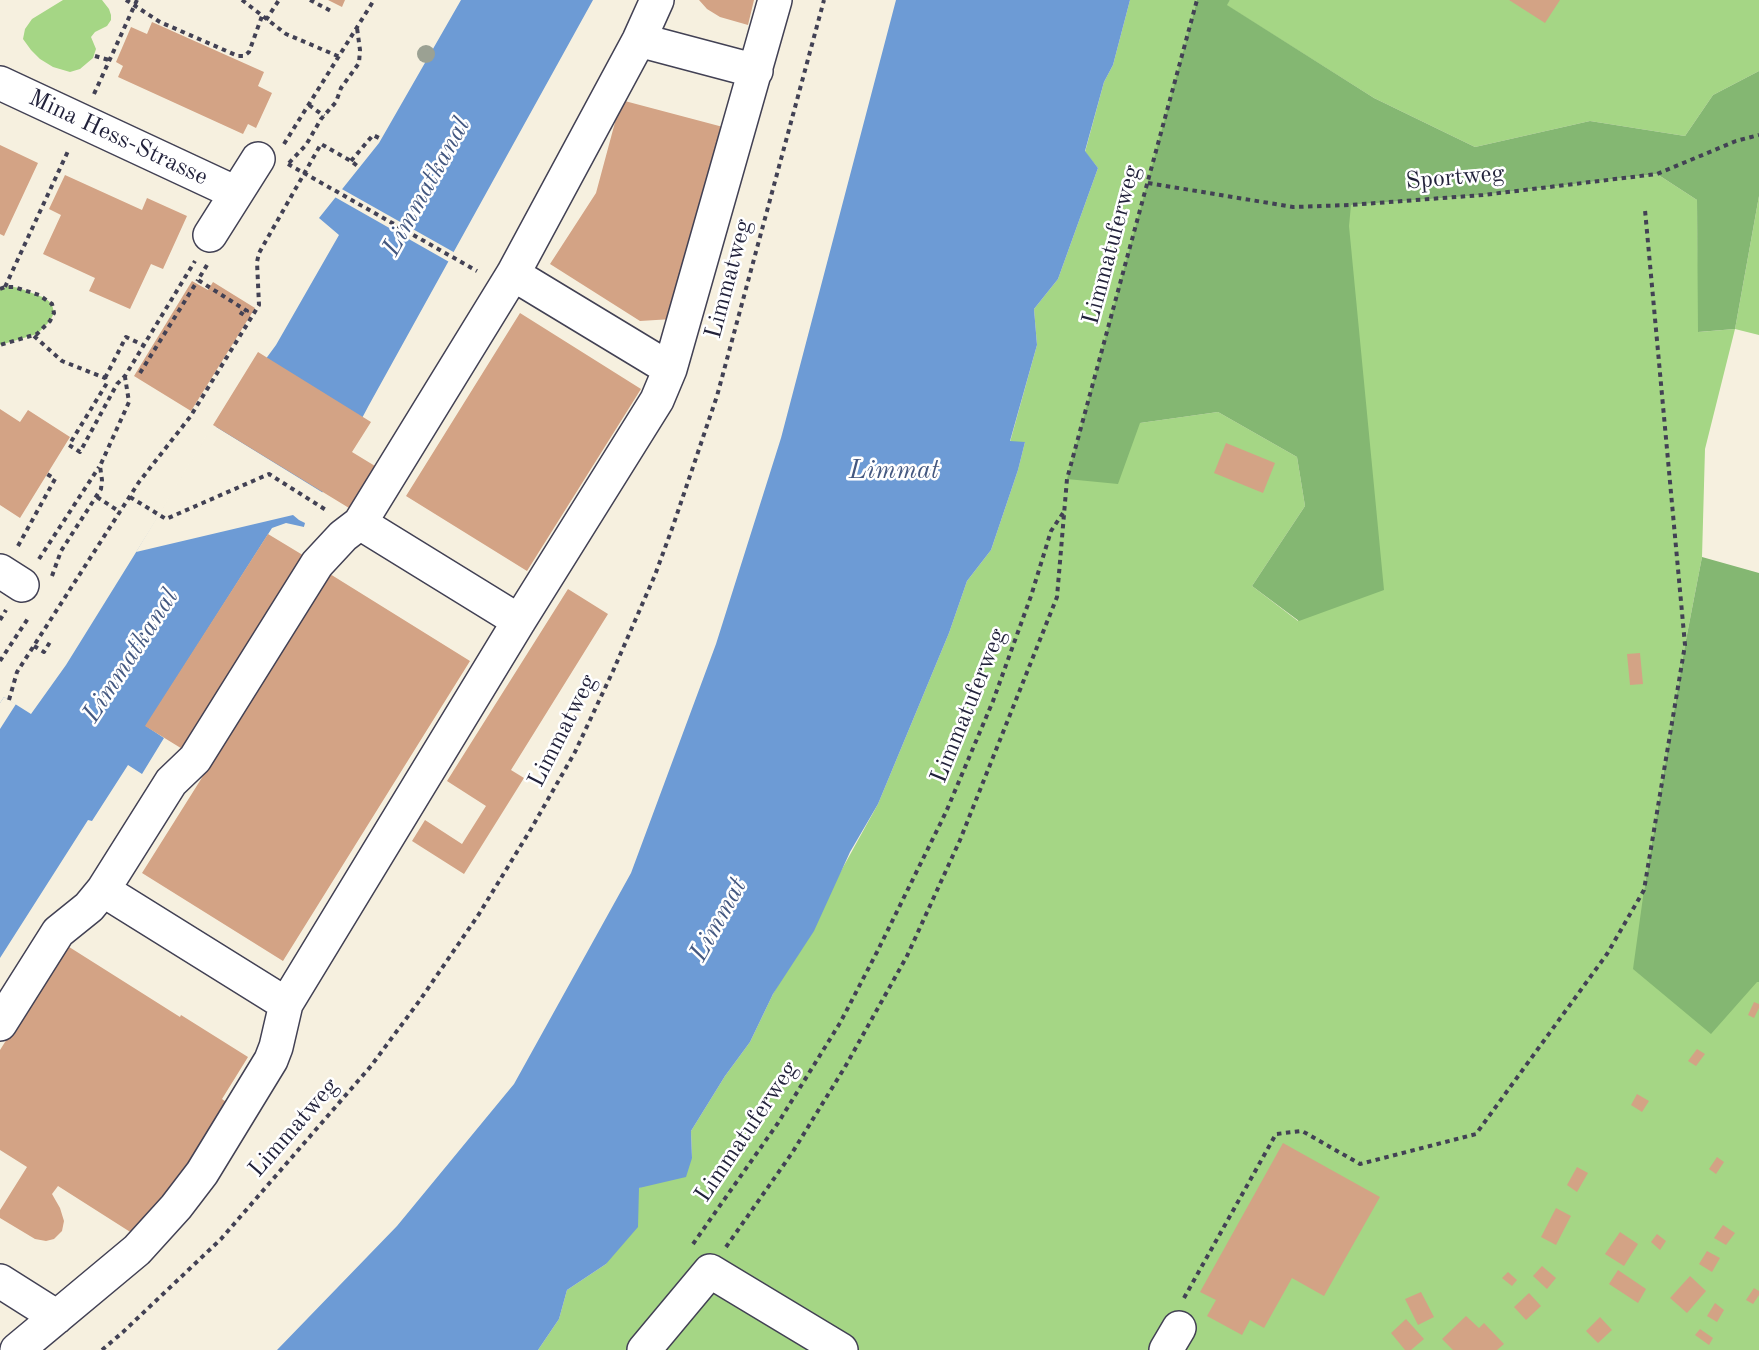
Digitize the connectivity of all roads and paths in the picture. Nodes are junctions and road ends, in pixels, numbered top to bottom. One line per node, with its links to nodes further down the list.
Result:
1 (126, 0): 10 (path)
2 (137, 0): 10 (path)
3 (242, 0): 13 (path)
4 (279, 0): 14 (path)
5 (310, 0): 11 (path)
6 (374, 0): 16 (path)
7 (775, 0): 18 (lane)
8 (824, 0): 69 (path, Limmatweg)
9 (1197, 0): 30 (path, Limmatuferweg)
10 (134, 6): 13 (path); 17 (path)
11 (331, 11)
12 (645, 13): 18 (lane); 36 (lane)
13 (262, 16): 14 (path)
14 (266, 20): 16 (path)
15 (94, 56): 17 (path)
16 (340, 57): 21 (path)
17 (110, 60): 20 (path)
18 (756, 71): 44 (lane)
19 (0, 82): 31 (lane, Mina Hess-Strasse)
20 (93, 97)
21 (309, 105): 22 (path); 26 (path)
22 (324, 116)
23 (1759, 135): 30 (path, Sportweg)
24 (381, 139): 27 (path)
25 (71, 146): 38 (path)
26 (275, 158): 29 (path); 31 (lane, Mina Hess-Strasse)
27 (351, 161): 28 (path); 29 (path)
28 (360, 168)
29 (304, 174): 34 (path); 51 (path)
30 (1148, 183): 52 (path, Limmatuferweg)
31 (236, 193): 33 (lane, Mina Hess-Strasse)
32 (1645, 210): 67 (path)
33 (210, 235): 43 (path)
34 (465, 264)
35 (204, 271): 37 (path)
36 (513, 274): 44 (lane); 54 (lane)
37 (198, 280): 40 (path); 45 (path)
38 (5, 287): 39 (path); 41 (path)
39 (0, 290)
40 (237, 313)
41 (34, 336): 42 (path); 47 (path)
42 (0, 345)
43 (143, 345): 46 (path); 47 (path)
44 (670, 369): 56 (lane)
45 (140, 373)
46 (125, 376): 47 (path); 48 (path)
47 (105, 378)
48 (100, 466): 50 (path); 55 (path)
49 (47, 474): 55 (path)
50 (97, 497): 53 (path); 55 (path)
51 (130, 497): 53 (path); 54 (path)
52 (1064, 510): 64 (path, Limmatuferweg); 64 (path)
53 (120, 512): 58 (path)
54 (357, 525): 56 (lane); 61 (lane)
55 (24, 579): 59 (path)
56 (519, 621): 62 (lane)
57 (50, 642): 58 (path)
58 (34, 646): 60 (path)
59 (0, 661)
60 (9, 700)
61 (103, 890): 62 (lane); 63 (lane)
62 (286, 1004): 66 (lane)
63 (0, 1024)
64 (701, 1258): 70 (lane); 71 (lane)
65 (0, 1281): 66 (lane)
66 (57, 1317): 68 (lane)
67 (1173, 1339)
68 (16, 1350)
69 (102, 1350)
70 (644, 1350)
71 (841, 1350)

